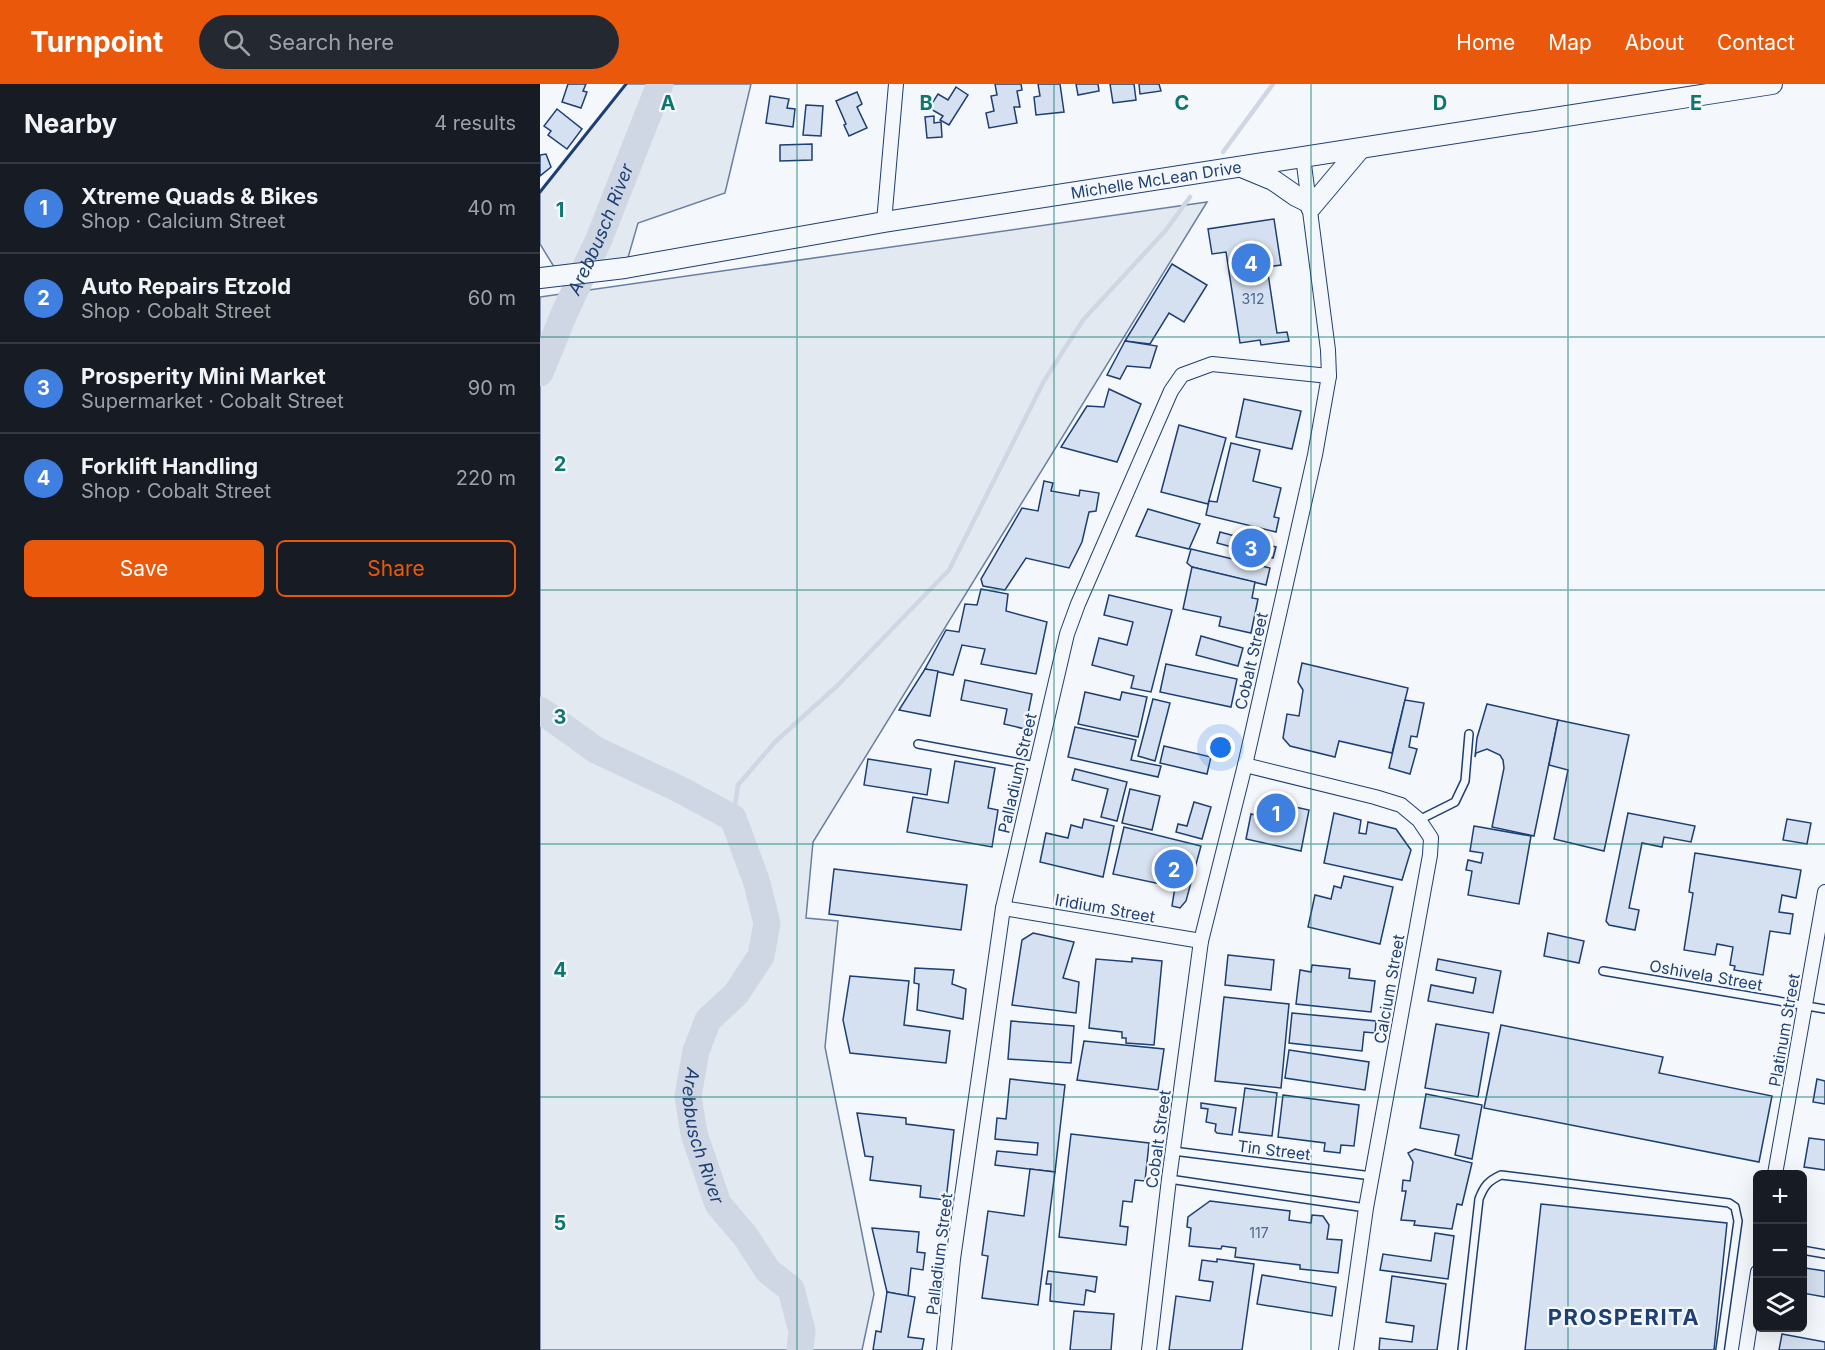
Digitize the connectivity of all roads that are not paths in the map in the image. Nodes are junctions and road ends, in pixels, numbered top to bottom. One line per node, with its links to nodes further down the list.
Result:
1 (896, 84): 7 (street)
2 (1772, 84): 3 (street, Michelle McLean Drive)
3 (1359, 150): 4 (street, Michelle McLean Drive); 6 (street)
4 (1303, 157): 5 (street, Michelle McLean Drive); 6 (street, Cobalt Street)
5 (1241, 167): 6 (street); 7 (street, Michelle McLean Drive)
6 (1310, 205): 9 (street, Cobalt Street)
7 (884, 222): 8 (street, Michelle McLean Drive)
8 (549, 277)
9 (1329, 376): 12 (street, Cobalt Street); 13 (street, Palladium Street)
10 (1469, 734): 14 (lane)
11 (918, 744): 13 (lane)
12 (1245, 765): 14 (street); 17 (street, Cobalt Street)
13 (1036, 766): 16 (street, Palladium Street)
14 (1419, 820): 23 (street, Calcium Street)
15 (1825, 892): 19 (street, Platinum Street)
16 (1003, 908): 17 (street, Iridium Street); 29 (street, Palladium Street)
17 (1201, 941): 21 (street, Cobalt Street)
18 (1603, 971): 19 (lane, Oshivela Street)
19 (1805, 1006): 20 (lane, Oshivela Street); 22 (street, Platinum Street)
20 (1825, 1009)
21 (1173, 1151): 23 (lane, Tin Street); 24 (street, Cobalt Street)
22 (1776, 1170)
23 (1372, 1176): 25 (street, Calcium Street)
24 (1169, 1179): 25 (lane); 30 (street, Cobalt Street)
25 (1366, 1208): 31 (street, Calcium Street)
26 (1807, 1251): 27 (lane)
27 (1825, 1254)
28 (1757, 1278): 34 (street)
29 (944, 1350)
30 (1149, 1350)
31 (1346, 1350)
32 (1462, 1350): 33 (lane)
33 (1720, 1350)
34 (1746, 1350)

